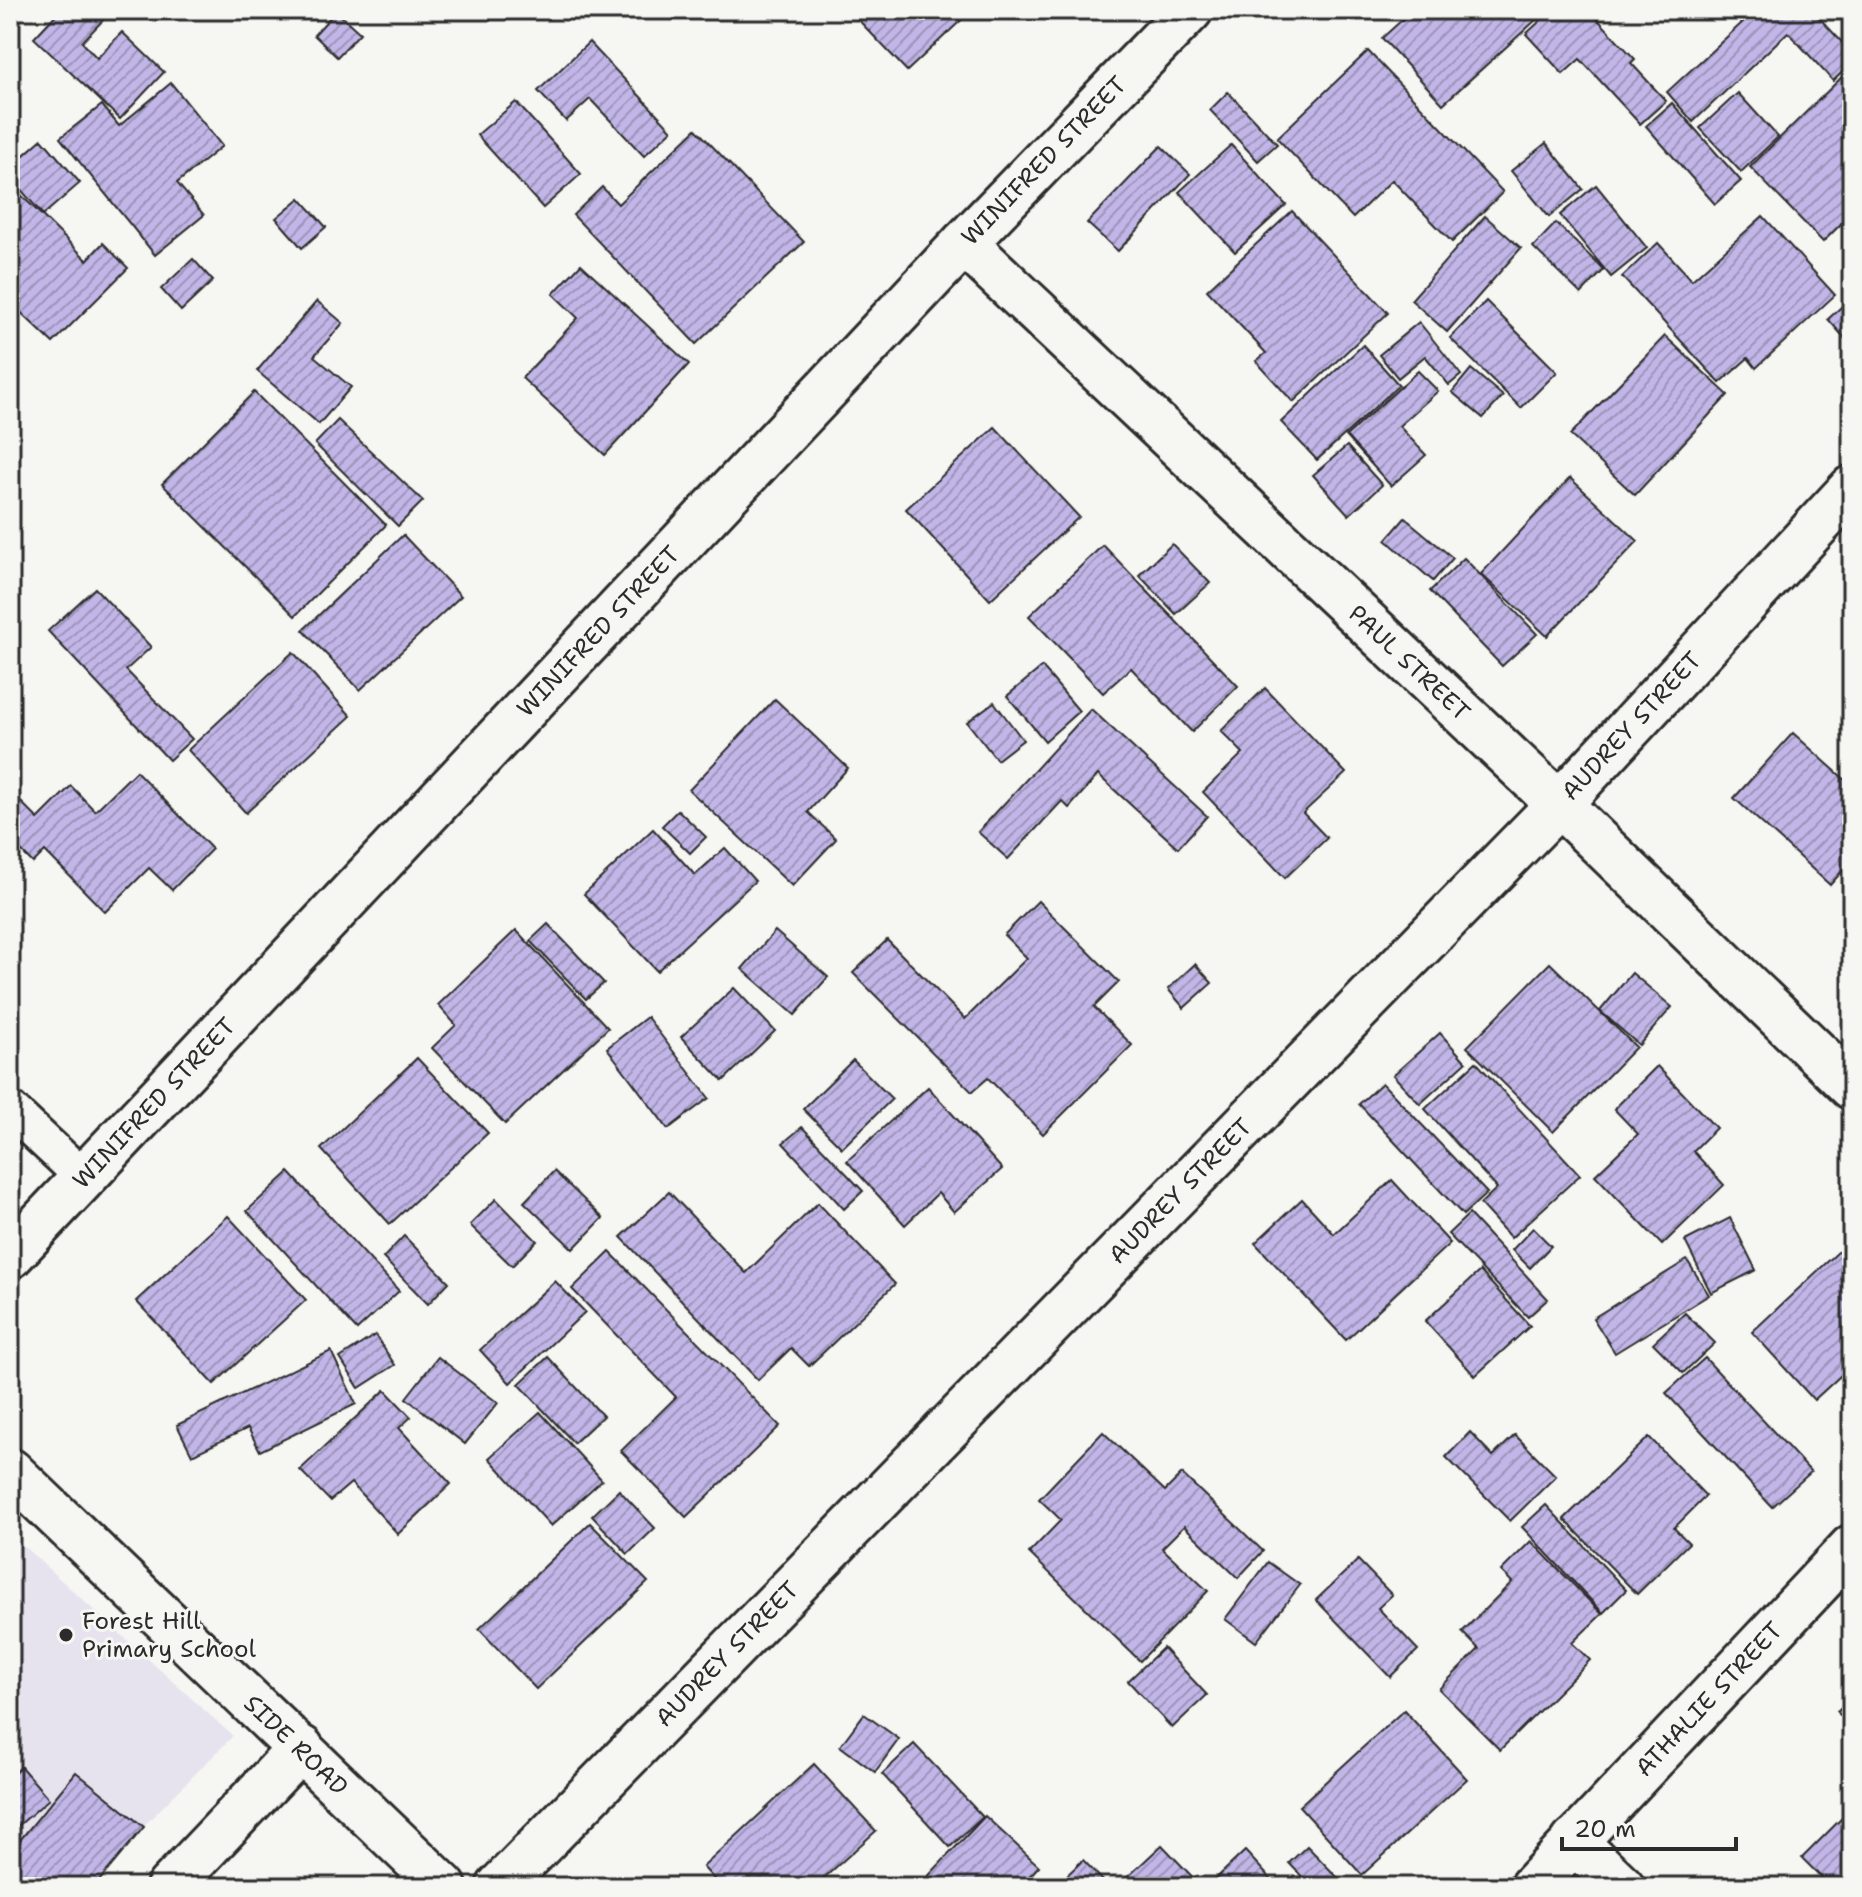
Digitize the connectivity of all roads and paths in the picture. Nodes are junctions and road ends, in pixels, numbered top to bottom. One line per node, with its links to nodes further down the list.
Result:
1 (1190, 10): 2 (street, WINIFRED STREET)
2 (964, 243): 4 (street, PAUL STREET); 7 (street, WINIFRED STREET)
3 (1852, 488): 4 (street, AUDREY STREET)
4 (1559, 804): 5 (street, PAUL STREET); 15 (street, AUDREY STREET)
5 (1852, 1087)
6 (10, 1109): 7 (lane)
7 (84, 1178): 8 (street, WINIFRED STREET)
8 (10, 1256)
9 (10, 1471): 11 (street, SIDE ROAD)
10 (1852, 1547): 12 (street, ATHALIE STREET)
11 (301, 1748): 13 (street); 14 (street, SIDE ROAD)
12 (1574, 1841): 16 (street, ATHALIE STREET); 17 (street)
13 (169, 1887)
14 (444, 1887)
15 (499, 1887)
16 (1532, 1887)
17 (1622, 1887)

